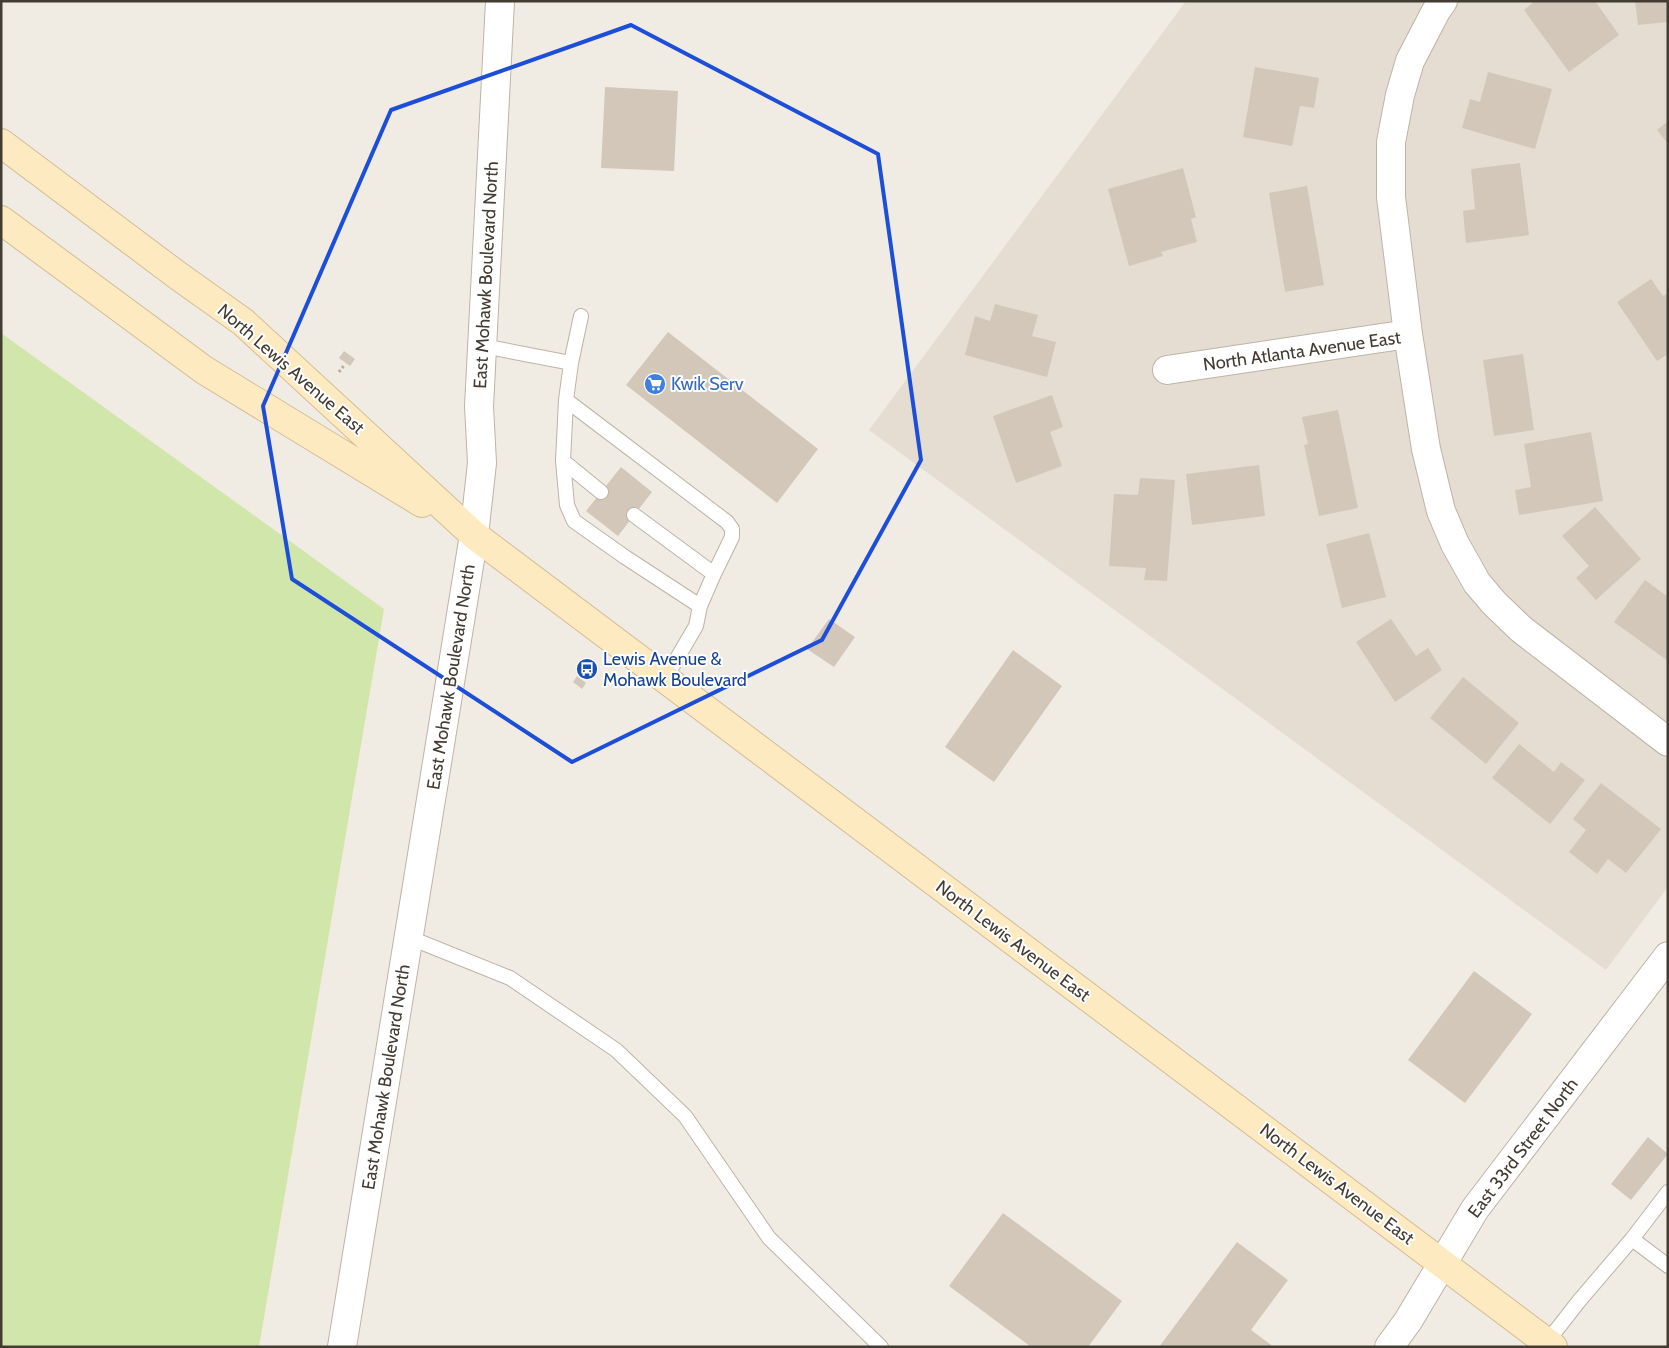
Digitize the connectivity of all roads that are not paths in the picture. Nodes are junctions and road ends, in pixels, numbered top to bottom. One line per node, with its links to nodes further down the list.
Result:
1 (500, 1): 7 (street, East Mohawk Boulevard North)
2 (1443, 1): 6 (street)
3 (1, 143): 14 (main road, North Lewis Avenue East)
4 (1, 220): 14 (main road, North Lewis Avenue East)
5 (581, 316): 8 (lane)
6 (1408, 334): 9 (street, North Atlanta Avenue East); 18 (street, North Atlanta Avenue East)
7 (483, 346): 8 (lane); 14 (street, East Mohawk Boulevard North)
8 (570, 363): 10 (lane)
9 (1167, 370)
10 (566, 400): 11 (lane); 15 (lane)
11 (563, 461): 12 (lane); 16 (lane)
12 (601, 492)
13 (634, 515): 15 (lane)
14 (474, 535): 17 (main road, North Lewis Avenue East); 19 (street, East Mohawk Boulevard North)
15 (714, 574): 16 (lane)
16 (700, 606): 17 (lane)
17 (665, 679): 23 (main road, North Lewis Avenue East)
18 (1668, 742)
19 (408, 937): 26 (street, East Mohawk Boulevard North); 27 (lane)
20 (1668, 956): 23 (street, East 33rd Street North)
21 (1668, 1192): 22 (lane)
22 (1632, 1240): 24 (lane); 25 (lane)
23 (1444, 1264): 25 (main road, North Lewis Avenue East); 28 (street, East 33rd Street North)
24 (1668, 1266)
25 (1550, 1344)
26 (342, 1347)
27 (881, 1347)
28 (1389, 1347)

